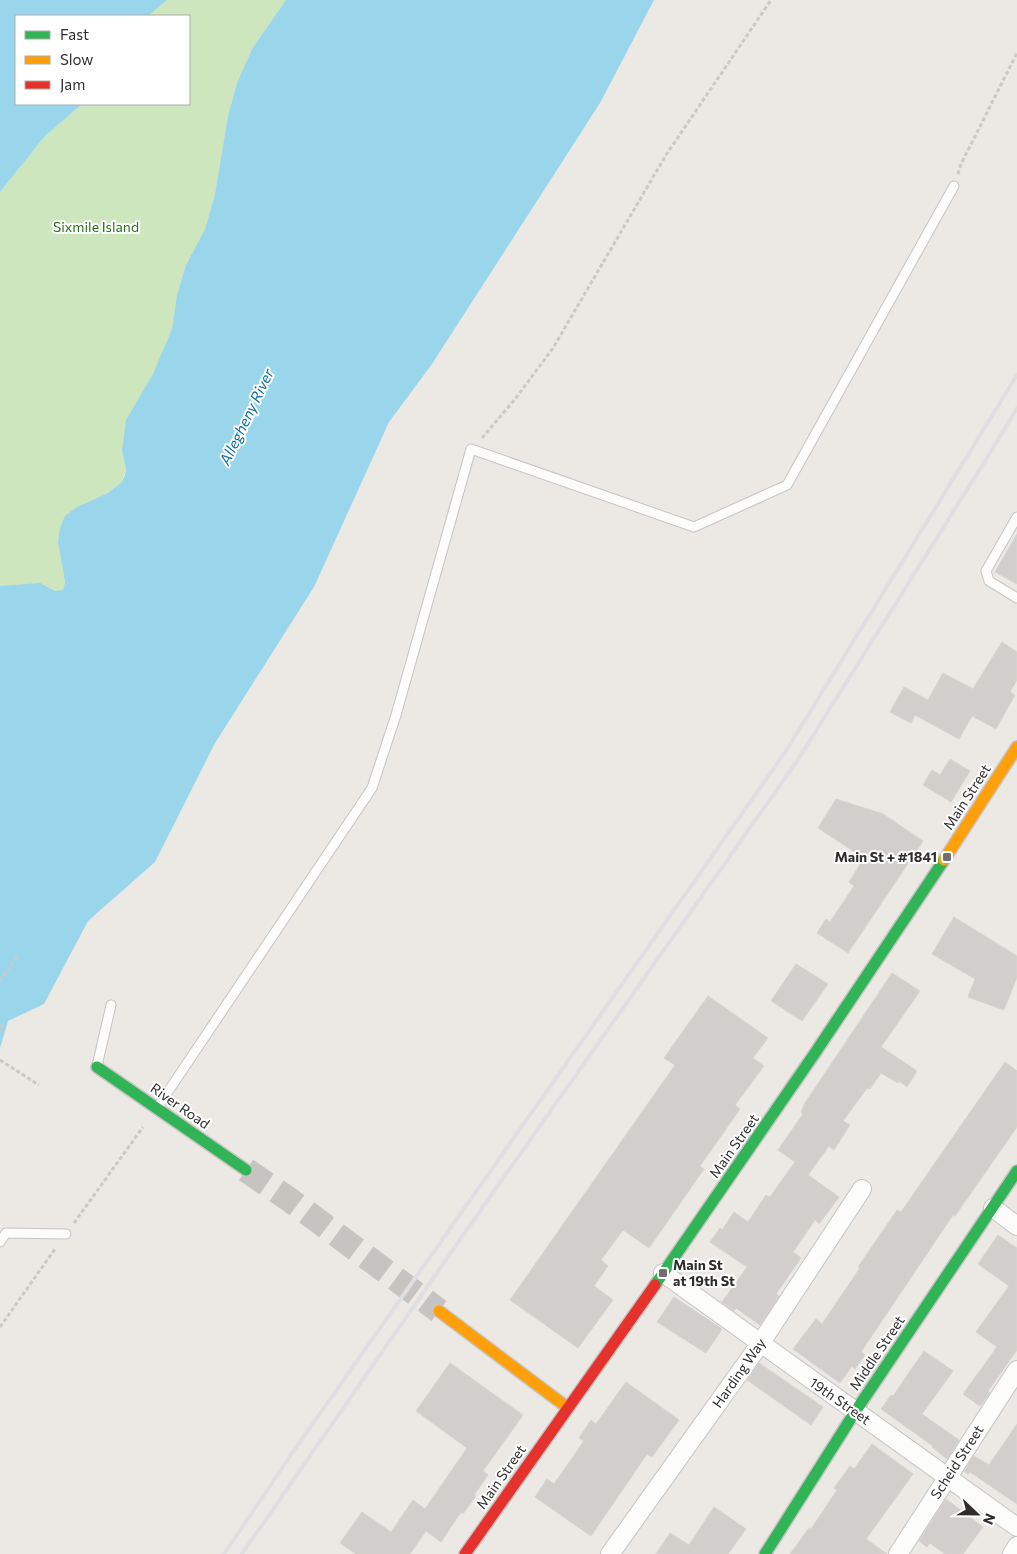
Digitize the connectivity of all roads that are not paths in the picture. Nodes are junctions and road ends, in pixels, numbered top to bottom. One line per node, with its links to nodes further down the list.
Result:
1 (954, 186): 7 (lane)
2 (1017, 517): 3 (lane)
3 (1017, 598)
4 (1017, 747): 15 (main road, Main Street)
5 (111, 1005): 6 (lane)
6 (97, 1067): 7 (main road, River Road)
7 (157, 1108): 8 (main road, River Road)
8 (246, 1170)
9 (1017, 1171): 11 (main road, Middle Street)
10 (862, 1189): 17 (street, Harding Way)
11 (993, 1208): 12 (street); 20 (main road, Middle Street)
12 (1017, 1226)
13 (66, 1234): 14 (lane)
14 (0, 1242)
15 (664, 1274): 17 (street, 19th Street); 19 (main road, Main Street)
16 (439, 1311): 19 (main road)
17 (760, 1344): 20 (street, 19th Street); 25 (street, Harding Way)
18 (1017, 1370): 21 (street, Scheid Street)
19 (568, 1408): 24 (main road, Main Street)
20 (855, 1412): 21 (street, 19th Street); 26 (main road, Middle Street)
21 (947, 1476): 22 (street, 19th Street); 27 (street, Scheid Street)
22 (1017, 1526)
23 (1017, 1546): 28 (street)
24 (465, 1554)
25 (610, 1554)
26 (765, 1554)
27 (898, 1554)
28 (1012, 1554)

